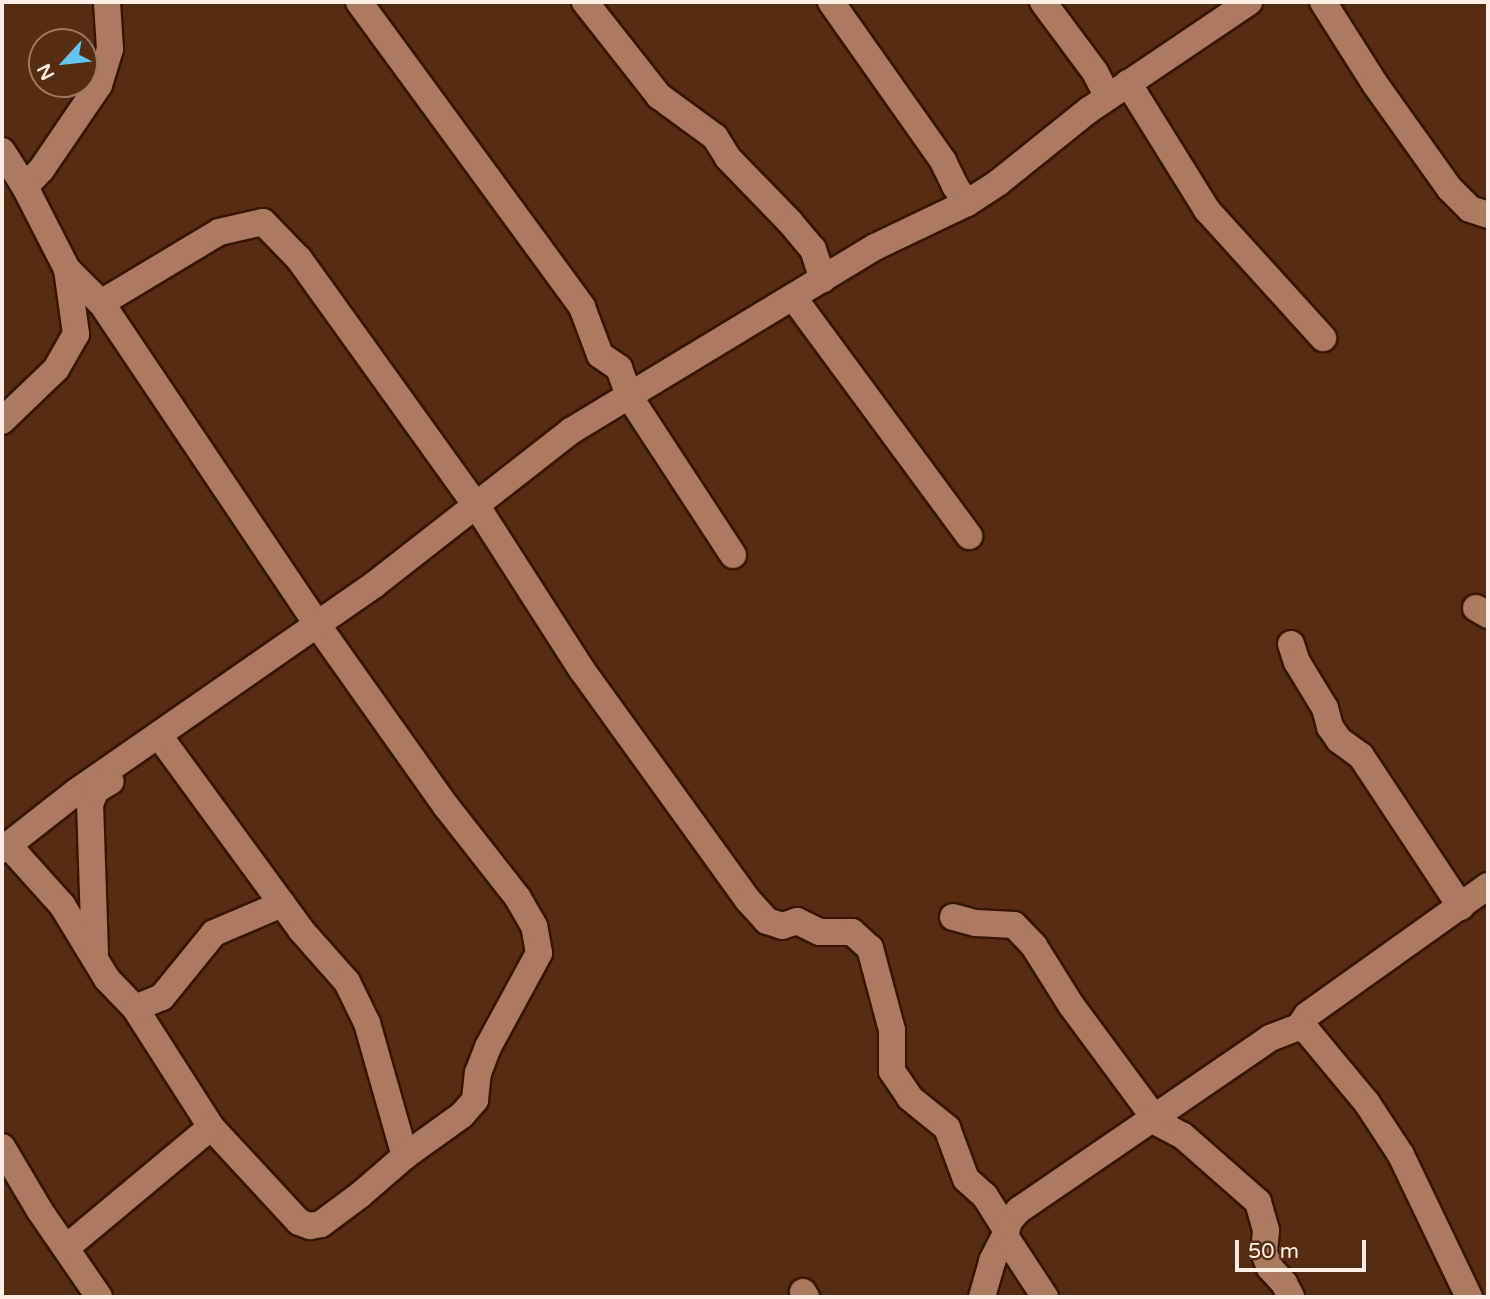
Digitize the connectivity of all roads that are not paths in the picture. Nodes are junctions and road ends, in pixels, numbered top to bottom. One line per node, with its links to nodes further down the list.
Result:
1 (107, 2): 10 (street)
2 (359, 2): 18 (street)
3 (585, 2): 14 (street)
4 (831, 2): 11 (street)
5 (1043, 2): 8 (street)
6 (1249, 2): 8 (street)
7 (1323, 2): 12 (street)
8 (1118, 90): 11 (street); 17 (street)
9 (2, 151): 10 (street)
10 (25, 187): 13 (street)
11 (967, 203): 14 (street)
12 (1488, 215)
13 (67, 269): 16 (street); 19 (street)
14 (823, 279): 15 (street)
15 (793, 297): 18 (street); 21 (street)
16 (101, 303): 20 (street); 23 (street)
17 (1323, 338)
18 (629, 396): 20 (street); 22 (street)
19 (2, 421)
20 (476, 505): 23 (street); 37 (street)
21 (969, 537)
22 (733, 555)
23 (317, 624): 25 (street); 36 (street)
24 (1291, 644): 27 (street)
25 (163, 740): 26 (street); 28 (street); 30 (street)
26 (6, 840): 30 (street)
27 (1480, 895): 32 (street)
28 (282, 904): 31 (street); 36 (street)
29 (953, 917): 33 (street)
30 (95, 955): 31 (street)
31 (135, 1009): 34 (street)
32 (1299, 1027): 33 (street); 43 (street)
33 (1151, 1117): 37 (street); 42 (street)
34 (211, 1127): 36 (street); 38 (street)
35 (2, 1147): 38 (street)
36 (405, 1156)
37 (1005, 1232): 40 (street); 41 (street)
38 (67, 1247): 39 (street)
39 (99, 1297)
40 (982, 1297)
41 (1045, 1297)
42 (1291, 1297)
43 (1469, 1297)

